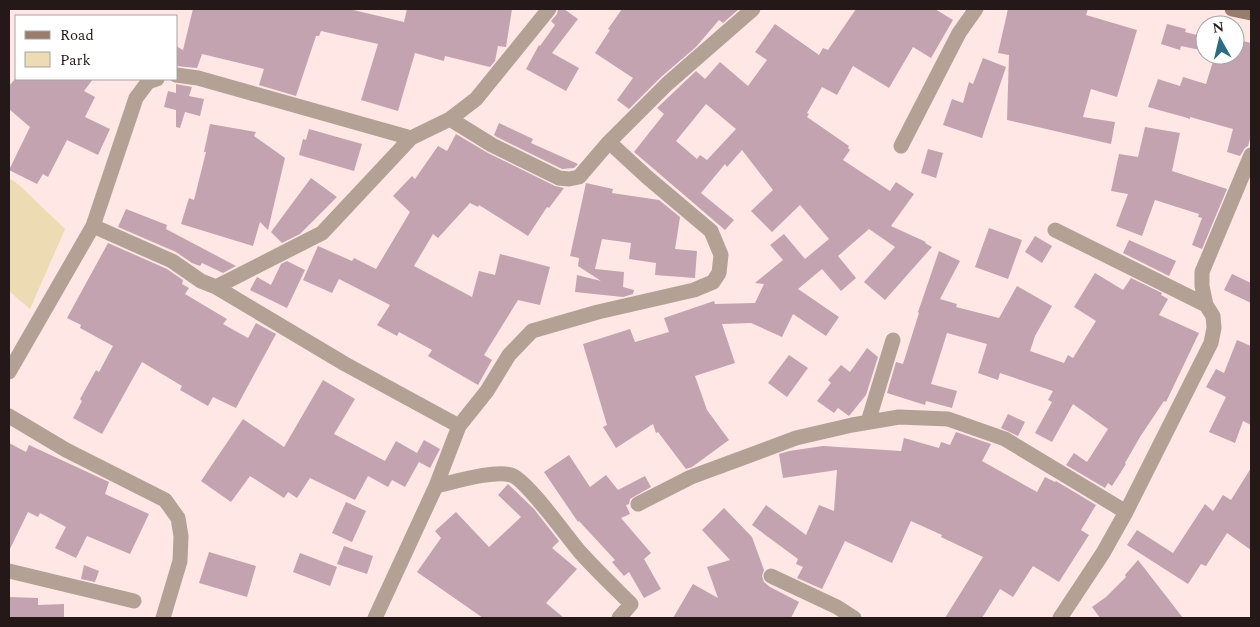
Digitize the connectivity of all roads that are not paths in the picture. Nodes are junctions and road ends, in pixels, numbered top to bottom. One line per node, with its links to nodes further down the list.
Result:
1 (549, 9): 8 (street)
2 (753, 9): 10 (street)
3 (976, 9): 11 (street)
4 (1232, 9): 5 (street)
5 (1251, 13)
6 (178, 75): 9 (street)
7 (154, 80): 13 (street)
8 (450, 119): 9 (street); 10 (street)
9 (411, 138): 15 (street)
10 (609, 142): 21 (street)
11 (901, 146)
12 (1251, 154): 16 (street)
13 (93, 226): 15 (street); 18 (street)
14 (1055, 230): 16 (street)
15 (216, 287): 21 (street)
16 (1206, 305): 24 (street)
17 (893, 340): 20 (street)
18 (9, 372)
19 (9, 416): 28 (street)
20 (868, 422): 23 (street); 24 (street)
21 (459, 426): 22 (street)
22 (436, 486): 29 (street); 30 (street)
23 (638, 504)
24 (1126, 512): 32 (street)
25 (9, 571): 27 (street)
26 (771, 576): 31 (street)
27 (134, 601)
28 (163, 618)
29 (375, 618)
30 (619, 618)
31 (854, 618)
32 (1060, 618)

